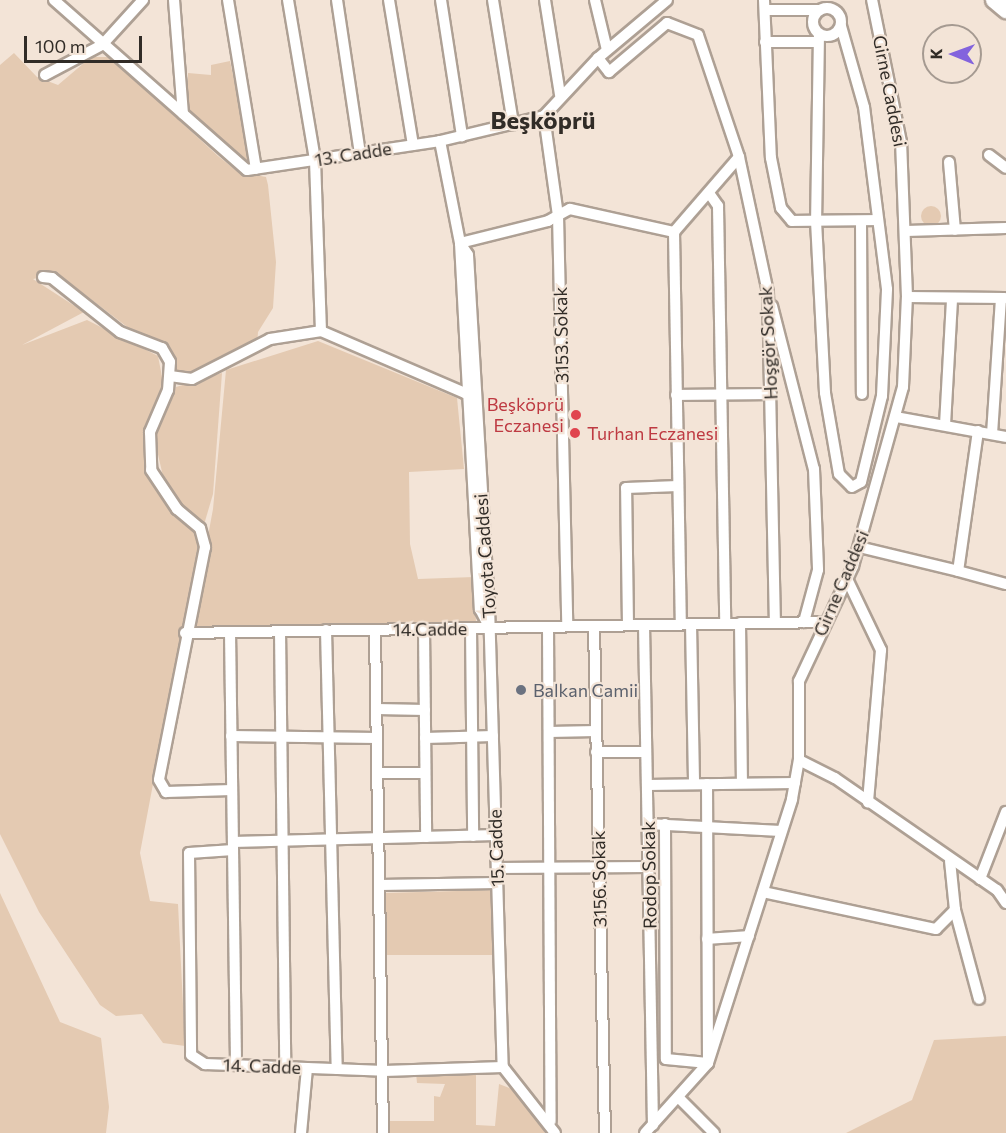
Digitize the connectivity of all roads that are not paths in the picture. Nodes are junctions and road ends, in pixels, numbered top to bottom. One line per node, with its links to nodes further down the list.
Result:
1 (54, 0): 22 (street, 13. Cadde)
2 (143, 0): 22 (street)
3 (174, 0): 27 (street)
4 (228, 0): 39 (street)
5 (288, 0): 36 (street)
6 (337, 0): 33 (street)
7 (389, 0): 32 (street)
8 (441, 0): 30 (street)
9 (493, 0): 29 (street)
10 (544, 0): 26 (street)
11 (595, 0): 23 (street)
12 (667, 0): 15 (street)
13 (872, 0): 47 (street, Girne Caddesi)
14 (994, 0): 18 (highway)
15 (654, 4): 23 (street)
16 (764, 5): 17 (street); 21 (street)
17 (823, 6): 19 (street); 20 (street)
18 (1006, 9)
19 (841, 26): 20 (street); 43 (street)
20 (817, 38): 21 (street); 42 (street)
21 (765, 42): 42 (street)
22 (102, 45): 25 (street); 27 (street, 13. Cadde)
23 (607, 50): 24 (street)
24 (598, 58): 26 (street); 35 (street, Hoşgör Sokak)
25 (45, 75)
26 (560, 95): 28 (street)
27 (183, 114): 39 (street, 13. Cadde)
28 (544, 116): 29 (street, 13. Cadde); 41 (street, 3153. Sokak)
29 (513, 124): 30 (street, 13. Cadde)
30 (462, 136): 31 (street, 13. Cadde)
31 (440, 141): 32 (street, 13. Cadde); 49 (street, Toyota Caddesi)
32 (413, 145): 33 (street, 13. Cadde)
33 (360, 153): 36 (street, 13. Cadde)
34 (989, 155): 38 (street)
35 (739, 157): 40 (street); 51 (street, Hoşgör Sokak)
36 (315, 160): 39 (street, 13. Cadde); 55 (street)
37 (950, 162): 46 (street)
38 (1006, 168)
39 (256, 169)
40 (709, 193): 48 (street); 58 (street)
41 (558, 215): 48 (street); 49 (street); 80 (street, 3153. Sokak)
42 (816, 220): 43 (street); 44 (street)
43 (877, 220): 44 (street)
44 (861, 221): 60 (street)
45 (1006, 228): 46 (street)
46 (955, 230): 47 (street)
47 (906, 231): 52 (street, Girne Caddesi)
48 (674, 232): 61 (street)
49 (460, 243): 57 (street, Toyota Caddesi)
50 (43, 278): 56 (street)
51 (768, 292): 59 (street, Hoşgör Sokak); 72 (street)
52 (906, 297): 54 (street); 62 (street, Girne Caddesi)
53 (1003, 298): 54 (street); 65 (street)
54 (952, 300): 63 (street)
55 (321, 331): 56 (street); 57 (street)
56 (170, 376): 90 (street)
57 (470, 393): 84 (street, Toyota Caddesi)
58 (722, 394): 59 (street); 61 (street); 77 (street)
59 (771, 394): 75 (street, Hoşgör Sokak)
60 (862, 394)
61 (676, 395): 67 (street)
62 (896, 417): 63 (street); 68 (street, Girne Caddesi)
63 (945, 425): 64 (street)
64 (978, 431): 65 (street); 69 (street)
65 (992, 434): 66 (street)
66 (1006, 437)
67 (678, 486): 76 (street); 78 (street)
68 (859, 547): 69 (street); 70 (street, Girne Caddesi)
69 (958, 571): 71 (street)
70 (847, 579): 73 (street, Girne Caddesi); 113 (street)
71 (1006, 584)
72 (804, 622): 73 (street, 14.Cadde); 75 (street, 14.Cadde)
73 (825, 622): 104 (street, Girne Caddesi)
74 (740, 623): 75 (street, 14.Cadde); 77 (street, 14.Cadde); 107 (street)
75 (774, 623)
76 (686, 624): 77 (street, 14.Cadde); 79 (street, 14.Cadde); 110 (street)
77 (725, 624)
78 (628, 625): 79 (street, 14.Cadde); 81 (street, 14.Cadde)
79 (644, 625): 103 (street, Rodop Sokak)
80 (567, 626): 81 (street, 14.Cadde); 82 (street, 14.Cadde)
81 (594, 626): 93 (street, 3156. Sokak)
82 (548, 627): 84 (street, 14.Cadde); 94 (street)
83 (471, 628): 84 (street, 14.Cadde); 85 (street, 14.Cadde); 96 (street)
84 (490, 628): 97 (street, 15. Cadde)
85 (424, 629): 87 (street, 14.Cadde); 92 (street)
86 (326, 630): 87 (street, 14.Cadde); 88 (street, 14.Cadde); 99 (street)
87 (375, 630): 91 (street)
88 (280, 631): 89 (street, 14.Cadde); 98 (street)
89 (230, 632): 90 (street, 14.Cadde); 95 (street)
90 (185, 633): 112 (street)
91 (377, 709): 92 (street); 100 (street)
92 (425, 710): 101 (street)
93 (596, 731): 94 (street); 102 (street, 3156. Sokak)
94 (549, 732): 129 (street)
95 (231, 736): 98 (street); 112 (street)
96 (472, 736): 97 (street); 101 (street); 120 (street)
97 (493, 736): 119 (street, 15. Cadde)
98 (281, 737): 99 (street); 124 (street)
99 (329, 737): 100 (street); 123 (street)
100 (377, 738): 105 (street)
101 (425, 738): 106 (street)
102 (596, 752): 103 (street); 130 (street, 3156. Sokak)
103 (646, 752): 109 (street, Rodop Sokak)
104 (799, 760): 108 (street, Girne Caddesi); 113 (street)
105 (378, 773): 106 (street); 122 (street)
106 (425, 773): 121 (street)
107 (742, 783): 108 (street); 111 (street)
108 (795, 783): 118 (street, Girne Caddesi)
109 (647, 784): 110 (street); 115 (street, Rodop Sokak)
110 (694, 784): 111 (street)
111 (707, 784): 117 (street)
112 (232, 790): 125 (street)
113 (868, 802): 126 (street)
114 (1006, 812): 131 (street)
115 (648, 824): 116 (street); 127 (street, Rodop Sokak)
116 (665, 824): 117 (street); 140 (street)
117 (707, 826): 118 (street); 138 (street)
118 (781, 831): 134 (street, Girne Caddesi)
119 (496, 835): 120 (street); 128 (street, 15. Cadde)
120 (473, 836): 121 (street)
121 (426, 837): 122 (street)
122 (379, 838): 123 (street); 133 (street)
123 (331, 839): 124 (street); 145 (street)
124 (282, 840): 125 (street); 142 (street)
125 (233, 846): 141 (street); 141 (street, 14. Cadde)
126 (950, 861): 131 (street); 136 (street)
127 (648, 867): 130 (street); 150 (street, Rodop Sokak)
128 (497, 868): 129 (street); 132 (street, 15. Cadde)
129 (549, 868): 130 (street); 148 (street)
130 (599, 868): 154 (street, 3156. Sokak)
131 (980, 879): 135 (street)
132 (497, 883): 133 (street); 143 (street, 15. Cadde)
133 (380, 885): 146 (street)
134 (763, 892): 136 (street); 137 (street, Girne Caddesi)
135 (1006, 903)
136 (955, 910): 139 (street)
137 (749, 936): 138 (street); 140 (street, Girne Caddesi)
138 (708, 939): 140 (street)
139 (979, 999)
140 (708, 1063): 147 (street, Girne Caddesi)
141 (236, 1065): 142 (street, 14. Cadde)
142 (285, 1067): 144 (street, 14. Cadde)
143 (503, 1067): 146 (street, 14. Cadde); 148 (street)
144 (307, 1068): 145 (street, 14. Cadde); 151 (street)
145 (337, 1069): 146 (street, 14. Cadde)
146 (384, 1071): 152 (street)
147 (680, 1099): 149 (street); 150 (street, Girne Caddesi)
148 (551, 1121): 153 (street)
149 (701, 1127): 155 (street)
150 (649, 1129)
151 (301, 1133)
152 (383, 1133)
153 (555, 1133)
154 (605, 1133)
155 (714, 1133)

